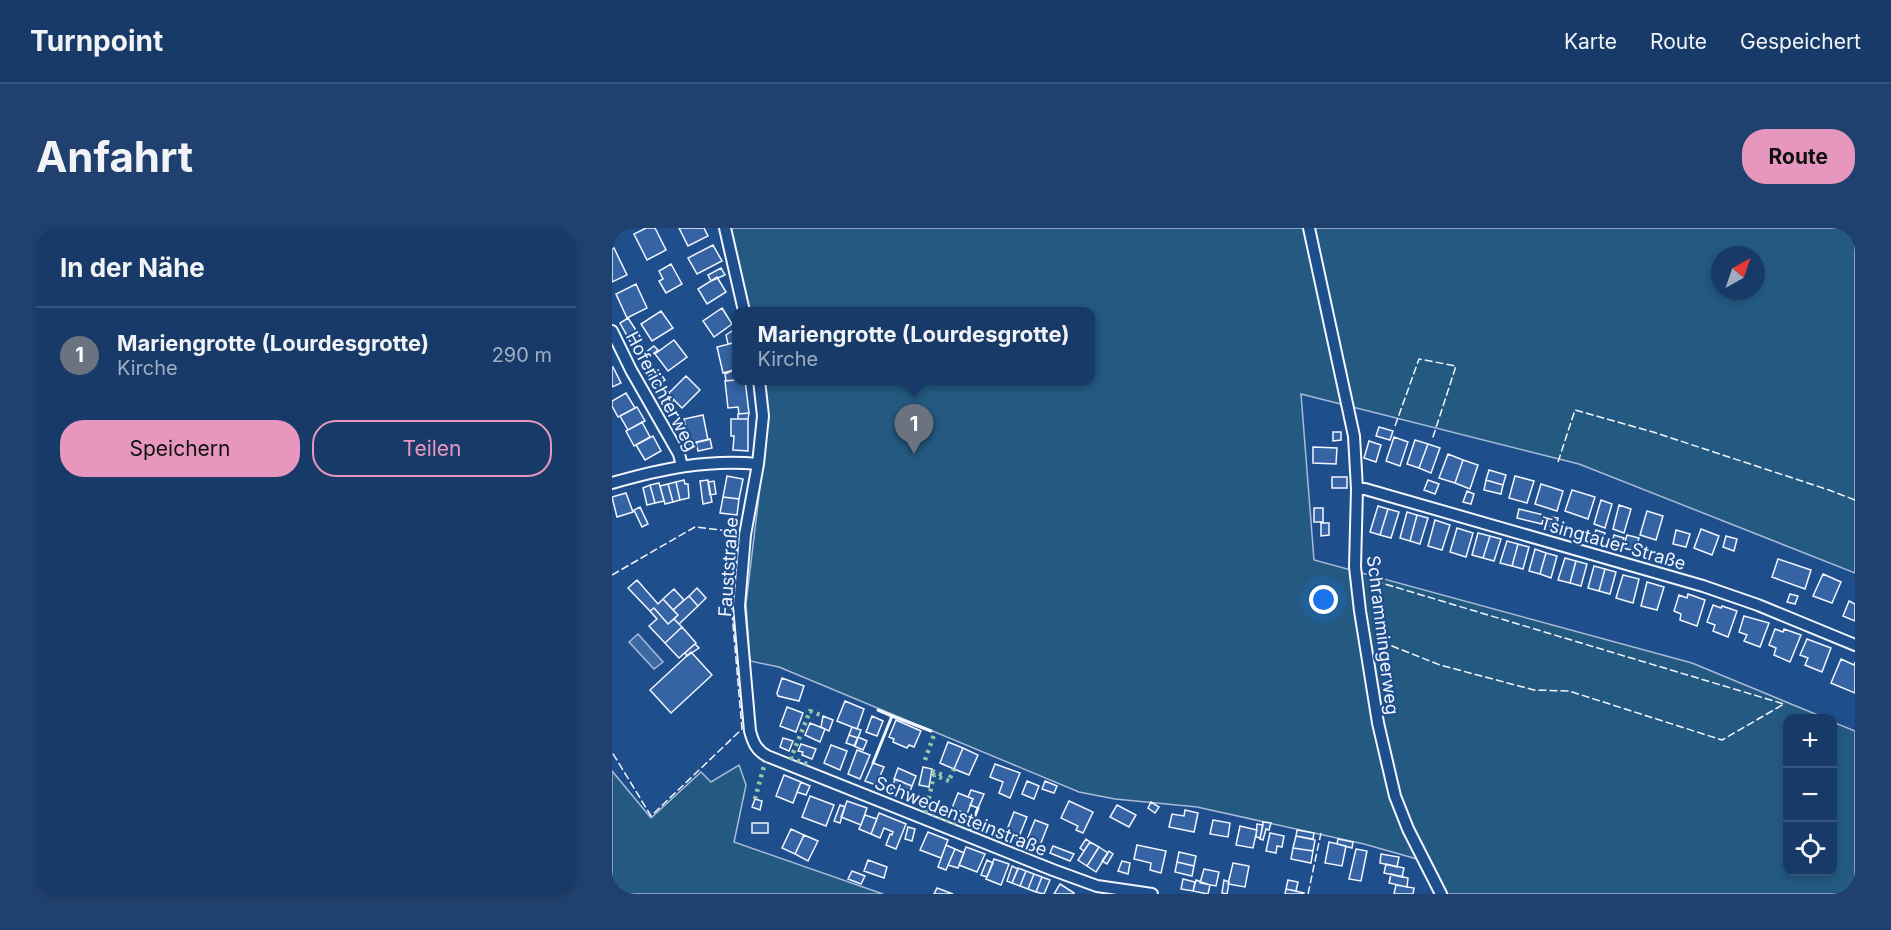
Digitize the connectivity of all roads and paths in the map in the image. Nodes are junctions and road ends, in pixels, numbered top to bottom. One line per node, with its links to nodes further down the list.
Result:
1 (724, 228): 3 (street)
2 (1309, 228): 9 (street, Schrammingerweg)
3 (743, 307)
4 (612, 331): 7 (street, Hoferichterweg)
5 (759, 385): 6 (street, Fauststraße)
6 (758, 464): 7 (street); 11 (street, Fauststraße)
7 (682, 466): 8 (street)
8 (612, 483)
9 (1357, 489): 10 (street, Tsingtauer Straße); 13 (street, Schrammingerweg)
10 (1855, 645)
11 (763, 753): 12 (street, Schwedensteinstraße)
12 (1152, 894)
13 (1441, 894)

